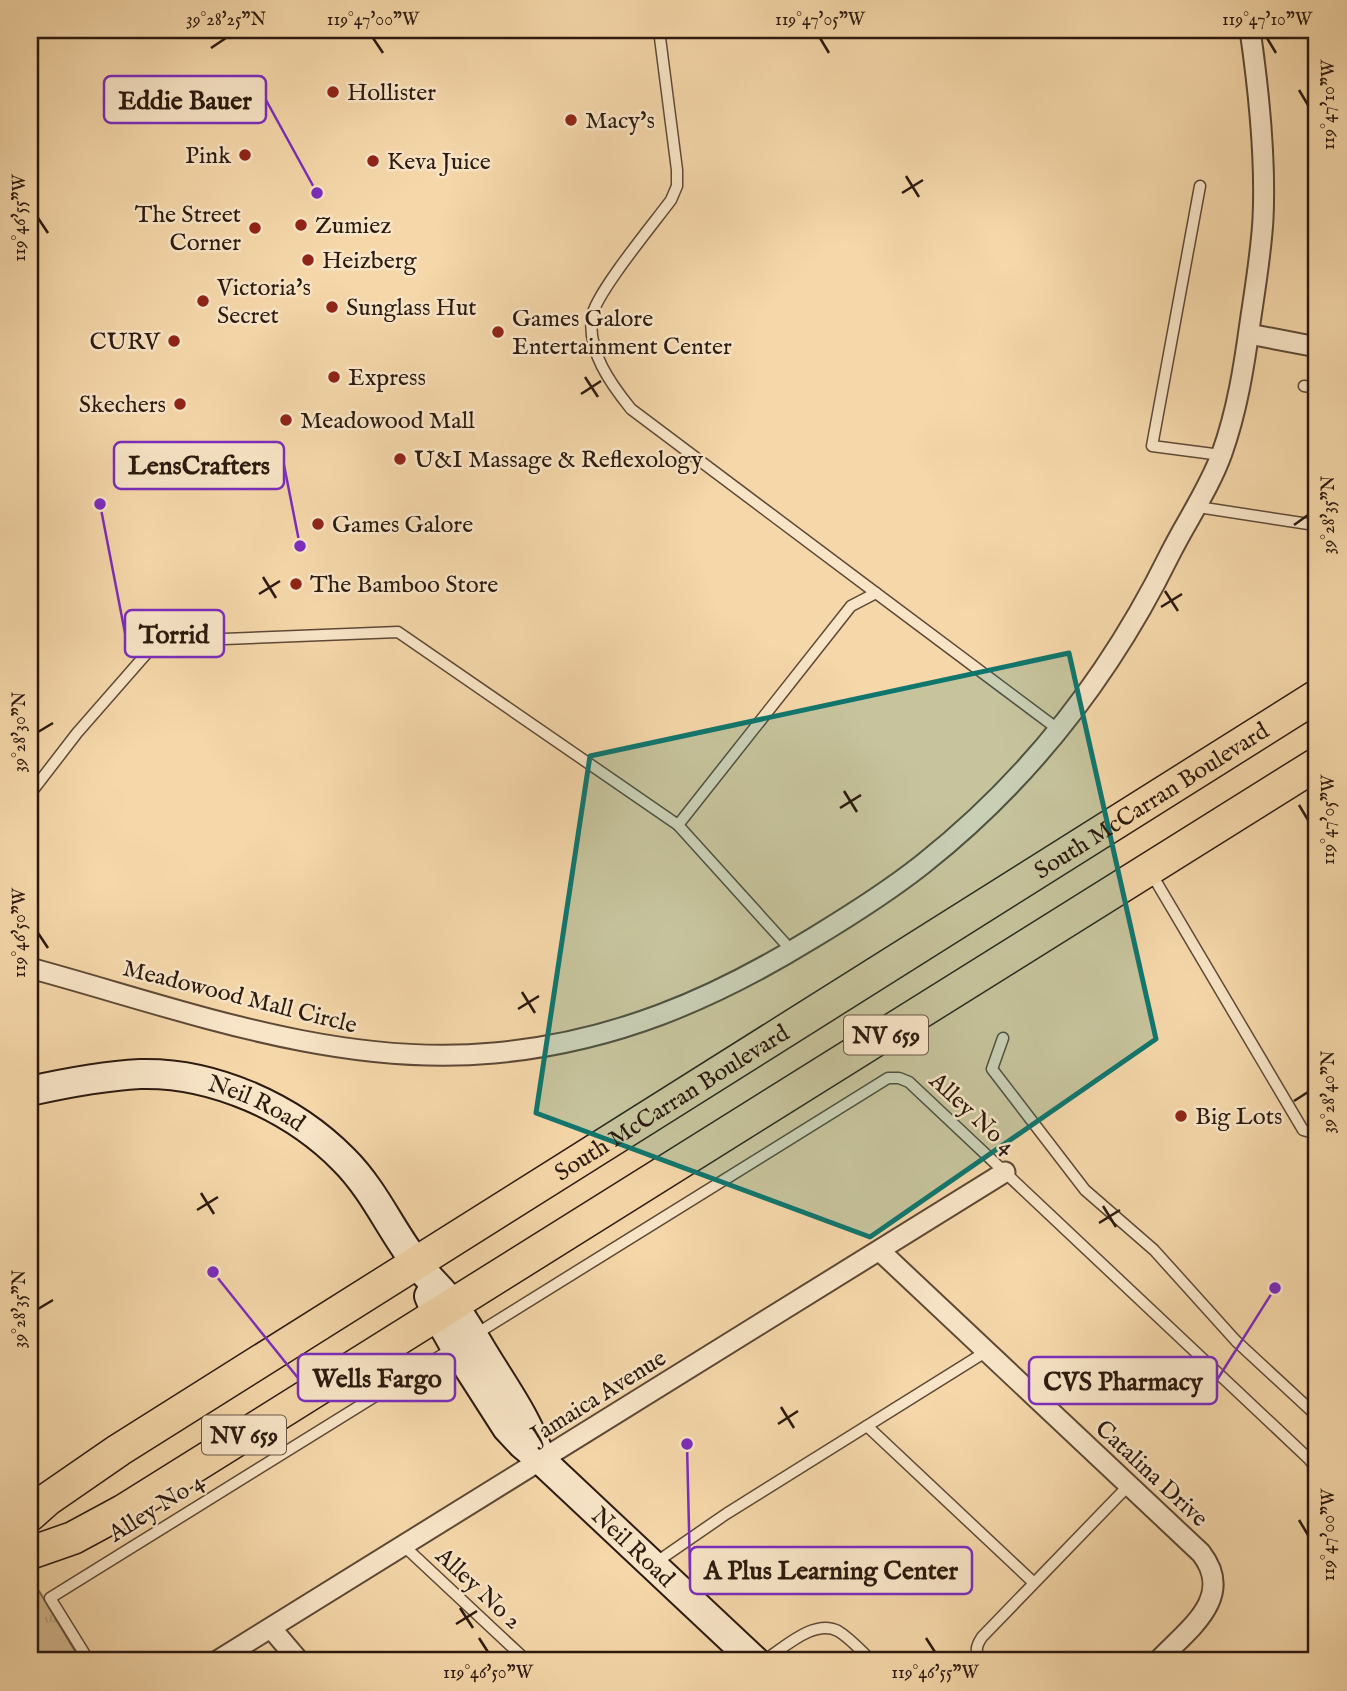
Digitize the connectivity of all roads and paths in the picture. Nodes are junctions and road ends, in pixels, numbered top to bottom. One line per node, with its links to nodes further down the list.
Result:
1 (659, 30): 11 (lane)
2 (1250, 30): 4 (street, Meadowood Mall Circle)
3 (1200, 186): 8 (lane)
4 (1249, 334): 5 (street); 8 (street, Meadowood Mall Circle)
5 (1317, 347)
6 (1304, 386): 7 (lane)
7 (1317, 388)
8 (1221, 455): 9 (street, Meadowood Mall Circle)
9 (1198, 507): 10 (lane); 13 (street, Meadowood Mall Circle)
10 (1317, 527)
11 (876, 593): 13 (lane); 16 (lane)
12 (1317, 696): 25 (main road, South McCarran Boulevard / NV 659)
13 (1059, 730): 18 (street, Meadowood Mall Circle)
14 (1317, 764): 17 (main road, NV 659)
15 (30, 794): 16 (lane)
16 (678, 825): 18 (lane)
17 (1149, 870): 22 (lane); 26 (main road, NV 659)
18 (792, 951): 19 (street, Meadowood Mall Circle)
19 (30, 968)
20 (1003, 1038): 29 (lane)
21 (30, 1091): 25 (street, Neil Road)
22 (1317, 1134)
23 (1006, 1172): 24 (street, Jamaica Avenue); 27 (lane, Alley No 4); 32 (lane, Alley No 4)
24 (880, 1251): 28 (street, Catalina Drive); 31 (street, Jamaica Avenue)
25 (417, 1264): 26 (street, Neil Road); 34 (main road, South McCarran Boulevard / NV 659)
26 (445, 1310): 27 (street, Neil Road); 36 (main road, NV 659)
27 (464, 1341): 31 (street, Neil Road); 41 (lane, Alley No 4)
28 (987, 1352): 30 (lane); 33 (street, Catalina Drive)
29 (1317, 1416)
30 (867, 1426): 37 (lane); 38 (lane)
31 (541, 1460): 35 (street, Jamaica Avenue); 37 (street, Neil Road)
32 (1317, 1469)
33 (1129, 1485): 38 (lane); 50 (street, Catalina Drive)
34 (30, 1515)
35 (404, 1546): 39 (street, Jamaica Avenue); 40 (lane, Alley No 2)
36 (30, 1553)
37 (652, 1565): 46 (street, Neil Road)
38 (1033, 1582): 49 (lane)
39 (271, 1628): 42 (street, Jamaica Avenue); 43 (street)
40 (502, 1638): 44 (lane); 45 (lane, Alley No 2)
41 (89, 1661)
42 (217, 1661)
43 (299, 1661)
44 (521, 1661)
45 (527, 1661)
46 (755, 1661)
47 (763, 1661): 48 (lane)
48 (872, 1661)
49 (980, 1661)
50 (1158, 1661)

